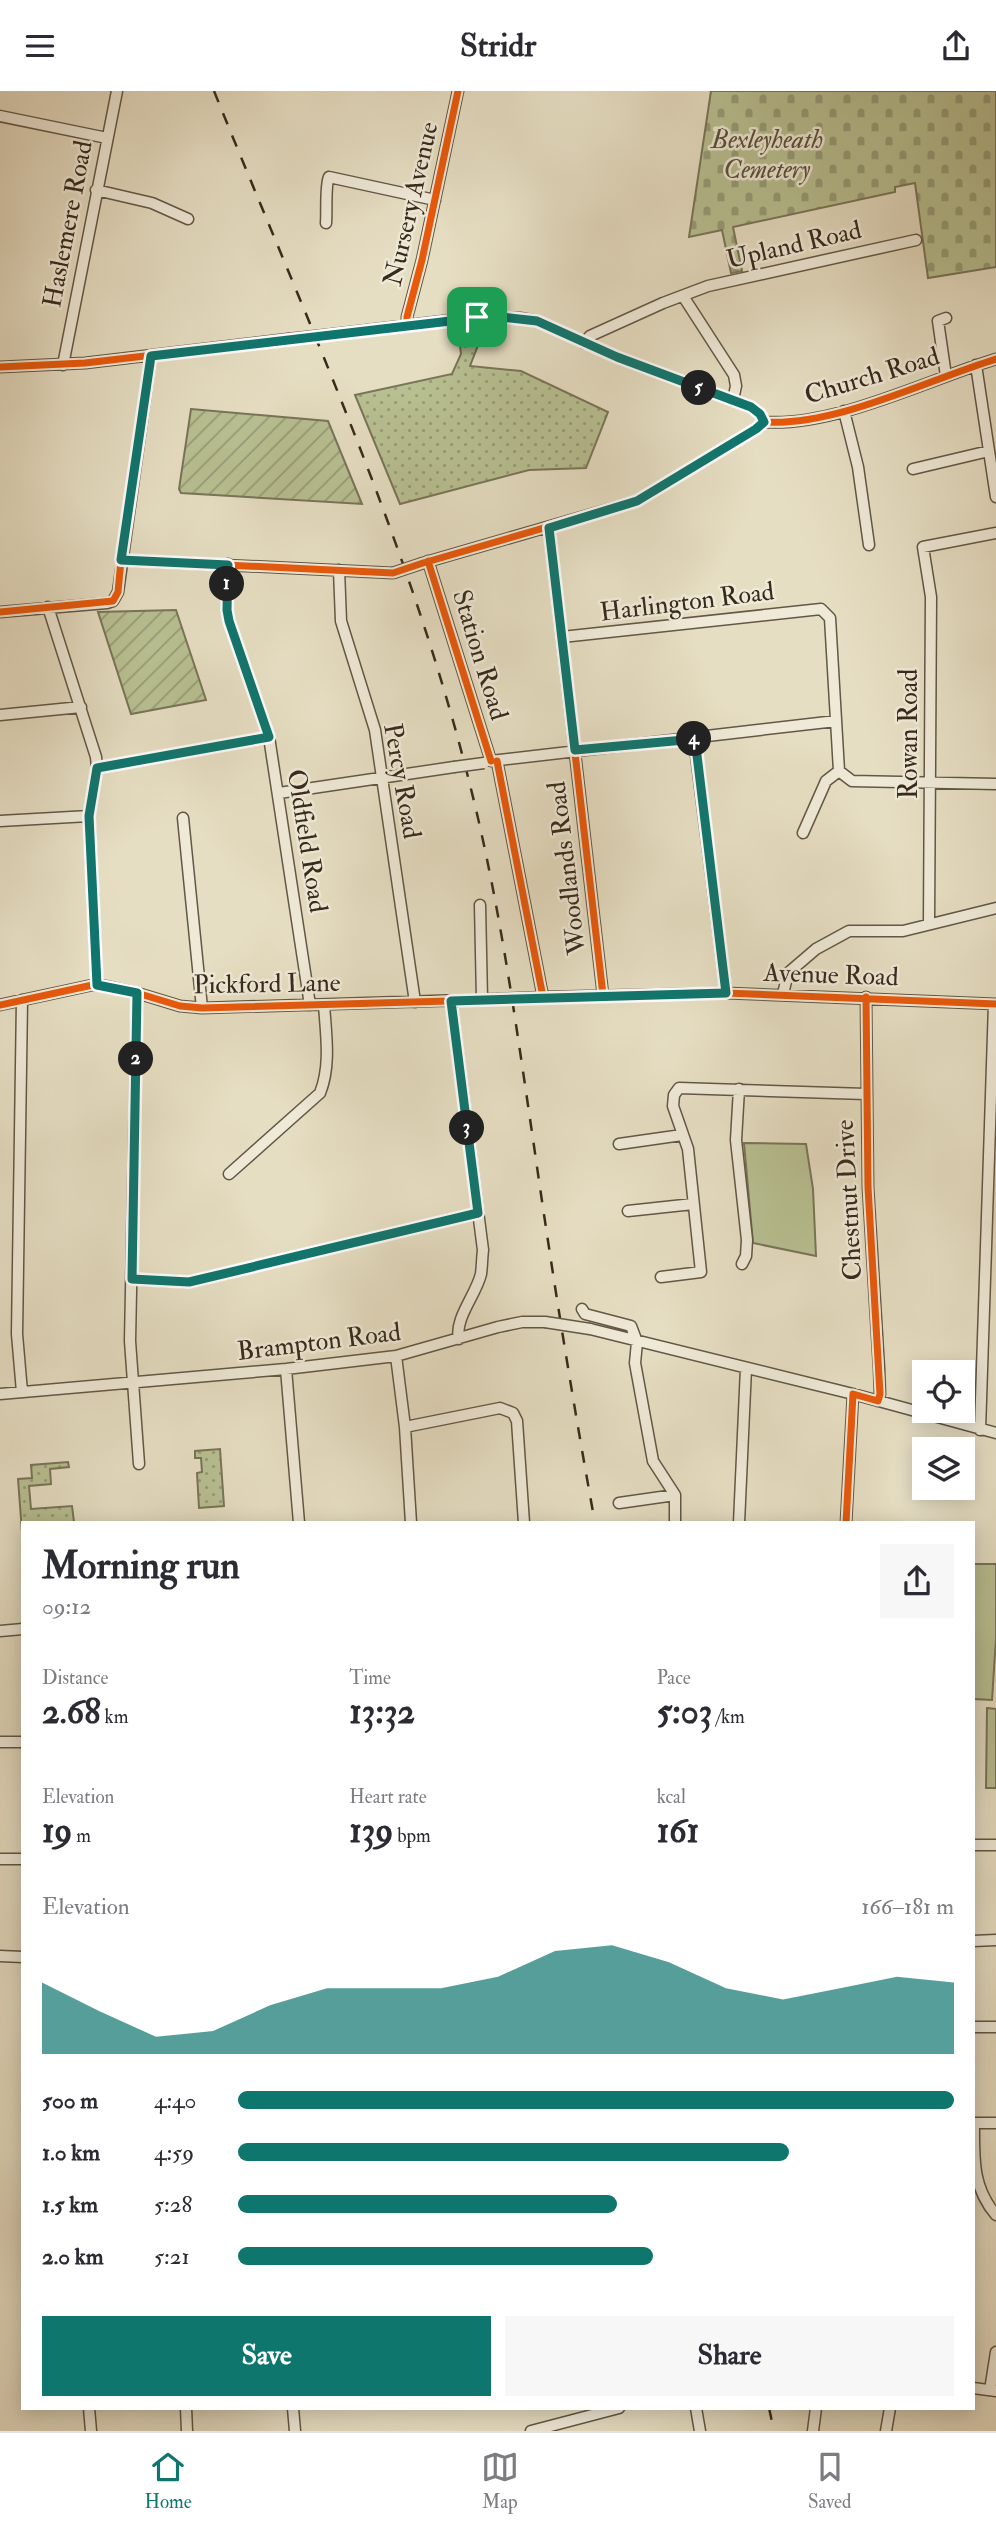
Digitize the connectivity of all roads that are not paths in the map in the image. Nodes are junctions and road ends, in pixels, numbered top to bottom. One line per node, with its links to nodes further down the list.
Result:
1 (117, 91): 4 (street, Haslemere Road)
2 (458, 91): 6 (street, Nursery Avenue)
3 (0, 116): 4 (street)
4 (107, 138): 5 (street, Haslemere Road)
5 (96, 190): 7 (street); 16 (street, Haslemere Road)
6 (435, 200): 8 (street); 12 (street, Nursery Avenue)
7 (188, 219)
8 (326, 223)
9 (916, 240): 10 (street, Upland Road)
10 (683, 296): 13 (street, Upland Road); 20 (street)
11 (946, 319): 19 (street)
12 (407, 325): 13 (street); 14 (street, bridge)
13 (584, 343): 20 (street)
14 (151, 356): 16 (street); 29 (street)
15 (996, 359): 17 (street, Church Road)
16 (63, 365): 18 (street)
17 (976, 365): 19 (street, Church Road); 23 (street)
18 (0, 367)
19 (946, 376): 21 (street, Church Road)
20 (733, 400): 22 (street)
21 (844, 411): 22 (street, Church Road); 28 (street)
22 (764, 422): 26 (street)
23 (989, 451): 24 (street); 25 (street)
24 (913, 469)
25 (996, 497)
26 (549, 528): 30 (street); 35 (street, Woodlands Road)
27 (996, 533): 46 (street, Rowan Road)
28 (869, 545)
29 (121, 560): 31 (street); 33 (street)
30 (425, 562): 32 (street, bridge); 42 (street, Station Road)
31 (228, 565): 32 (street); 39 (street, Oldfield Road)
32 (339, 570): 45 (street, Percy Road)
33 (48, 607): 34 (street); 36 (street)
34 (0, 612)
35 (562, 637): 38 (street, Harlington Road); 41 (street, Woodlands Road)
36 (81, 708): 37 (street); 43 (street)
37 (0, 715)
38 (836, 721): 40 (street); 44 (street)
39 (269, 737): 43 (street); 48 (street, Oldfield Road)
40 (695, 739): 41 (street); 58 (street)
41 (575, 750): 42 (street); 60 (street, Woodlands Road)
42 (491, 761): 45 (street, bridge); 61 (street, Station Road)
43 (97, 768): 49 (street)
44 (839, 771): 46 (street); 52 (street)
45 (382, 777): 48 (street); 67 (street, Percy Road)
46 (930, 782): 47 (street); 55 (street, Rowan Road)
47 (996, 784)
48 (279, 793): 70 (street, Oldfield Road)
49 (89, 816): 51 (street); 56 (street)
50 (183, 818): 72 (street)
51 (0, 821)
52 (803, 833)
53 (480, 905): 65 (street)
54 (996, 908): 55 (street)
55 (929, 923): 59 (street)
56 (97, 985): 57 (street, Pickford Lane); 64 (street, Pickford Lane)
57 (137, 993): 72 (street, Pickford Lane); 85 (street)
58 (726, 993): 59 (street, Avenue Road); 60 (street, Avenue Road)
59 (783, 994): 62 (street, Avenue Road)
60 (603, 995): 61 (street, Avenue Road)
61 (543, 997): 63 (street, Avenue Road, bridge)
62 (866, 997): 68 (street, Avenue Road); 74 (street, Chestnut Drive)
63 (497, 999): 65 (street, Pickford Lane)
64 (22, 1000): 69 (street, Pickford Lane); 93 (street)
65 (482, 1000): 66 (street, Pickford Lane)
66 (451, 1001): 67 (street, Pickford Lane); 81 (street)
67 (415, 1002): 71 (street, Pickford Lane)
68 (995, 1004): 75 (street)
69 (0, 1005)
70 (310, 1005): 71 (street, Pickford Lane); 72 (street, Pickford Lane)
71 (324, 1005): 78 (street)
72 (202, 1008)
73 (739, 1089): 74 (street); 76 (street); 83 (street)
74 (866, 1094): 96 (street, Chestnut Drive)
75 (993, 1125): 82 (street)
76 (682, 1135): 77 (street); 79 (street)
77 (619, 1143)
78 (229, 1174)
79 (693, 1204): 80 (street); 84 (street)
80 (628, 1211)
81 (478, 1213): 85 (street); 87 (street)
82 (992, 1229): 98 (street)
83 (742, 1264)
84 (660, 1276)
85 (132, 1279): 92 (street)
86 (582, 1309): 88 (street, Brampton Road)
87 (459, 1339): 88 (street, Brampton Road, bridge); 89 (street, Brampton Road)
88 (637, 1342): 90 (street, Brampton Road); 101 (street)
89 (396, 1356): 91 (street, Brampton Road); 97 (street)
90 (746, 1368): 95 (street, Brampton Road); 107 (street)
91 (286, 1369): 92 (street, Brampton Road); 103 (street)
92 (133, 1383): 93 (street, Brampton Road); 100 (street)
93 (22, 1392): 94 (street, Brampton Road)
94 (0, 1394)
95 (853, 1394): 96 (street, Brampton Road); 108 (street)
96 (878, 1401): 98 (street, Brampton Road)
97 (405, 1427): 104 (street); 105 (street)
98 (980, 1430): 99 (street, Brampton Road)
99 (996, 1433)
100 (139, 1464)
101 (675, 1495): 102 (street); 106 (street)
102 (619, 1503)
103 (299, 1521)
104 (411, 1521)
105 (524, 1521)
106 (675, 1521)
107 (738, 1521)
108 (846, 1521)
109 (21, 1629): 110 (street)
110 (0, 1631)
111 (0, 1742): 112 (street)
112 (21, 1742)
113 (975, 1845): 114 (street)
114 (996, 1845)
115 (0, 1859): 116 (street)
116 (21, 1859)
117 (996, 1940): 118 (street)
118 (975, 1941)
119 (0, 1956): 120 (street)
120 (21, 1957)
121 (975, 2027): 122 (street)
122 (996, 2027)
123 (975, 2123): 124 (street)
124 (996, 2123)
125 (975, 2174): 126 (street)
126 (996, 2215)
127 (996, 2352): 129 (street)
128 (975, 2388): 129 (street)
129 (993, 2390)
130 (89, 2410): 137 (street)
131 (186, 2410): 138 (street)
132 (293, 2410): 139 (street)
133 (611, 2410): 140 (street)
134 (696, 2410): 141 (street)
135 (816, 2410): 142 (street)
136 (890, 2410): 143 (street)
137 (90, 2431)
138 (187, 2431)
139 (295, 2431)
140 (531, 2431)
141 (701, 2431)
142 (813, 2431)
143 (886, 2431)

